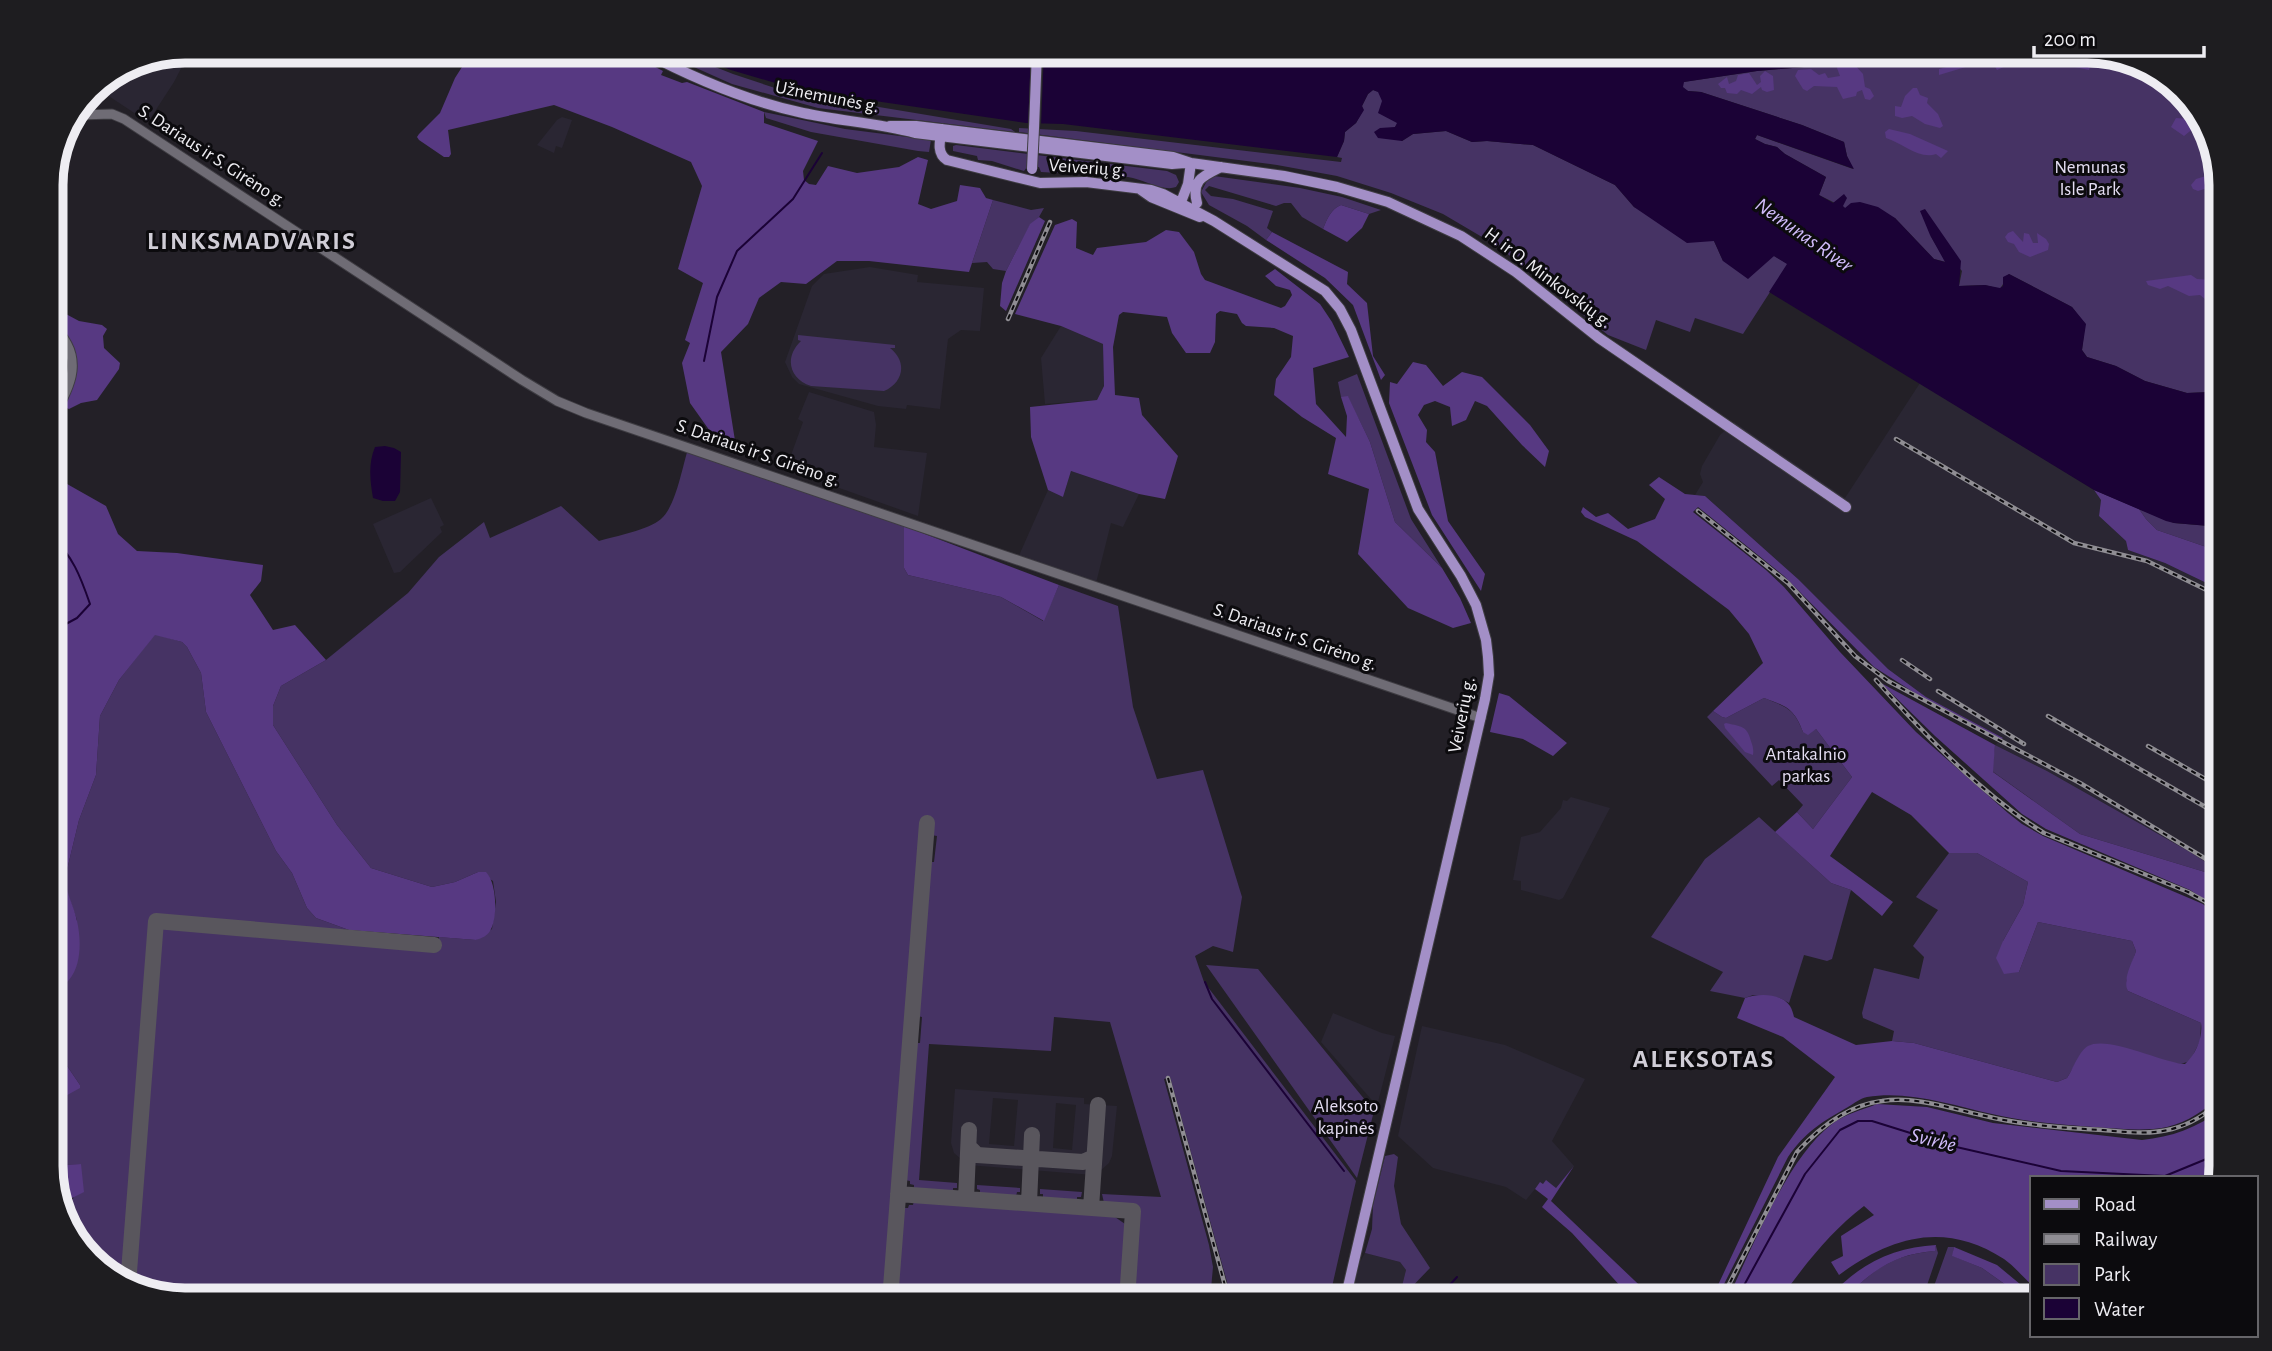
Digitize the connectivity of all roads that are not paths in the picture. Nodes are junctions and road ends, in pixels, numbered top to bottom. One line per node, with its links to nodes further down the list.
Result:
1 (665, 63): 4 (main road, Užnemunės g.)
2 (1036, 63): 9 (main road, bridge)
3 (86, 115): 19 (street, S. Dariaus ir S. Girėno g.)
4 (941, 132): 5 (main road, H. ir O. Minkovskių g.); 6 (main road); 7 (main road, H. ir O. Minkovskių g.)
5 (958, 138): 6 (main road); 7 (main road, H. ir O. Minkovskių g.)
6 (939, 152): 9 (main road, Veiverių g.)
7 (1191, 163): 8 (main road, H. ir O. Minkovskių g.); 10 (main road)
8 (1222, 167): 13 (main road); 18 (main road, H. ir O. Minkovskių g.)
9 (1032, 181): 11 (main road, Veiverių g.)
10 (1188, 184): 12 (main road); 13 (main road)
11 (1141, 190): 12 (main road, Veiverių g.); 14 (main road, Veiverių g.)
12 (1181, 202): 14 (main road); 15 (main road, Veiverių g.)
13 (1197, 203): 15 (main road)
14 (1194, 216): 15 (main road, Veiverių g.)
15 (1214, 220): 19 (main road, Veiverių g.)
16 (63, 338): 17 (street)
17 (63, 398)
18 (1846, 507)
19 (1481, 718): 20 (main road, Veiverių g.)
20 (1348, 1288)

